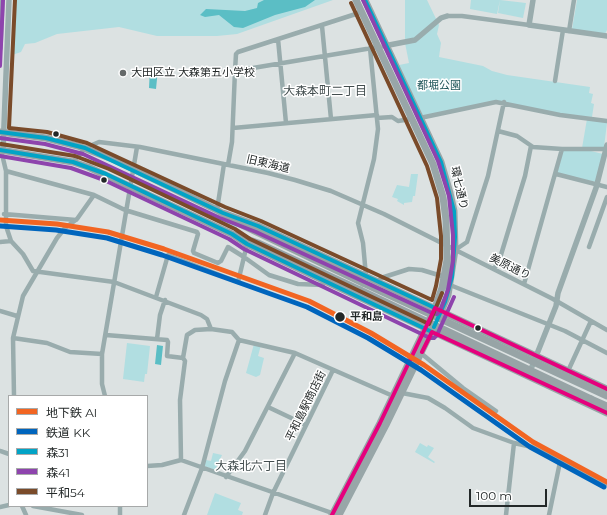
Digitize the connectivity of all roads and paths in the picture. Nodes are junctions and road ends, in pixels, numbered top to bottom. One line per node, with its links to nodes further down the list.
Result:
1 (2, 0): 16 (street)
2 (9, 0): 31 (street)
3 (356, 0): 7 (main road, 環七通り)
4 (365, 0): 14 (main road, 環七通り)
5 (534, 0): 9 (street)
6 (574, 0): 11 (street)
7 (362, 12): 10 (street); 15 (main road, 環七通り)
8 (446, 16): 9 (street); 14 (street)
9 (529, 25): 11 (street)
10 (322, 26): 13 (street); 18 (street)
11 (566, 30): 12 (street); 21 (street)
12 (607, 36)
13 (278, 39): 19 (street); 20 (street)
14 (388, 46): 15 (street); 24 (main road, 環七通り)
15 (378, 47): 17 (street); 26 (main road, 環七通り)
16 (0, 48)
17 (370, 48): 18 (street); 23 (street)
18 (325, 55): 19 (street); 25 (street)
19 (280, 63): 20 (street); 28 (street)
20 (235, 71): 29 (street)
21 (555, 81)
22 (504, 102): 24 (street); 27 (street); 30 (street)
23 (377, 116): 25 (street); 26 (street); 48 (street)
24 (420, 118): 59 (main road, 環七通り)
25 (331, 119): 28 (street)
26 (411, 119): 57 (main road, 環七通り)
27 (607, 121)
28 (286, 123): 29 (street)
29 (233, 128): 39 (street)
30 (498, 131): 32 (street); 59 (street)
31 (2, 132): 34 (highway); 37 (street)
32 (531, 146): 36 (street); 61 (street)
33 (137, 147): 34 (street, 旧東海道); 39 (street, 旧東海道); 40 (street)
34 (84, 148): 38 (street); 40 (highway)
35 (607, 148): 36 (street); 43 (street)
36 (562, 149): 42 (street)
37 (1, 150): 38 (highway); 41 (street)
38 (73, 162): 44 (highway)
39 (226, 164): 48 (street, 旧東海道); 50 (street)
40 (133, 169): 44 (street); 50 (highway)
41 (6, 171): 46 (street); 51 (street)
42 (556, 174): 43 (street); 68 (street)
43 (597, 184): 45 (street); 72 (street)
44 (130, 185): 49 (street); 53 (highway)
45 (607, 187)
46 (94, 195): 49 (street); 52 (street)
47 (607, 197): 58 (street)
48 (361, 204): 57 (street, 旧東海道); 64 (street)
49 (125, 210): 60 (street); 66 (street)
50 (220, 212): 64 (highway)
51 (4, 214): 52 (street); 54 (street)
52 (76, 220): 62 (street)
53 (232, 234): 56 (highway); 104 (highway, bridge)
54 (11, 241): 55 (street); 62 (street)
55 (0, 242)
56 (247, 244): 60 (street); 65 (highway)
57 (447, 245): 59 (street, 旧東海道); 63 (main road, 環七通り)
58 (589, 248)
59 (455, 250): 61 (street, 美原通り); 69 (main road, 環七通り)
60 (244, 257): 65 (street); 70 (street)
61 (494, 269): 68 (street, 美原通り)
62 (36, 272): 66 (street); 76 (street)
63 (445, 277): 67 (street); 73 (main road, 環七通り)
64 (364, 280): 67 (highway); 103 (highway, bridge)
65 (325, 281): 81 (highway)
66 (114, 282): 70 (street); 83 (street)
67 (381, 283): 73 (highway); 77 (highway)
68 (524, 284): 72 (street, 美原通り)
69 (450, 285): 75 (main road, 環七通り); 79 (street)
70 (156, 297): 71 (street)
71 (165, 300): 80 (street); 85 (street)
72 (556, 301): 78 (street); 79 (street)
73 (434, 308): 75 (highway); 77 (main road, 環七通り)
74 (0, 311): 76 (street)
75 (442, 312): 77 (main road, 環七通り); 92 (highway)
76 (17, 316): 84 (street)
77 (433, 320): 81 (main road, 環七通り); 94 (highway)
78 (591, 321): 82 (street); 86 (street)
79 (548, 324): 86 (street); 92 (street)
80 (211, 329): 87 (street); 93 (street)
81 (428, 330): 91 (main road, 環七通り); 94 (highway); 102 (main road, 環七通り)
82 (607, 330)
83 (106, 335): 85 (street); 90 (street)
84 (13, 338): 90 (street); 100 (street)
85 (157, 339): 93 (street)
86 (581, 339): 89 (street); 96 (street)
87 (239, 340): 88 (street); 113 (street)
88 (295, 353): 95 (street); 105 (street)
89 (607, 353)
90 (102, 354): 101 (street)
91 (422, 354): 99 (main road, 環七通り); 106 (street)
92 (537, 356): 96 (highway); 97 (street)
93 (183, 358): 110 (street)
94 (505, 365): 97 (highway)
95 (333, 370): 102 (street); 108 (street, 平和島駅商店街)
96 (568, 371): 98 (highway)
97 (528, 376): 107 (highway)
98 (607, 389)
99 (402, 393): 109 (street); 121 (main road, 環七通り)
100 (14, 395)
101 (105, 395)
102 (393, 396): 121 (main road, 環七通り)
103 (607, 396)
104 (607, 406)
105 (268, 407): 108 (street); 114 (street)
106 (496, 411)
107 (607, 414)
108 (306, 425): 116 (street, 平和島駅商店街)
109 (514, 443): 111 (street); 122 (street)
110 (181, 460): 112 (street); 113 (street)
111 (560, 462): 115 (street); 123 (street)
112 (148, 466)
113 (202, 468): 114 (street); 119 (street)
114 (226, 477): 116 (street)
115 (607, 484)
116 (273, 493): 120 (street, 平和島駅商店街); 121 (street)
117 (38, 507): 118 (street)
118 (82, 515)
119 (184, 515)
120 (265, 515)
121 (337, 515)
122 (506, 515)
123 (549, 515)

